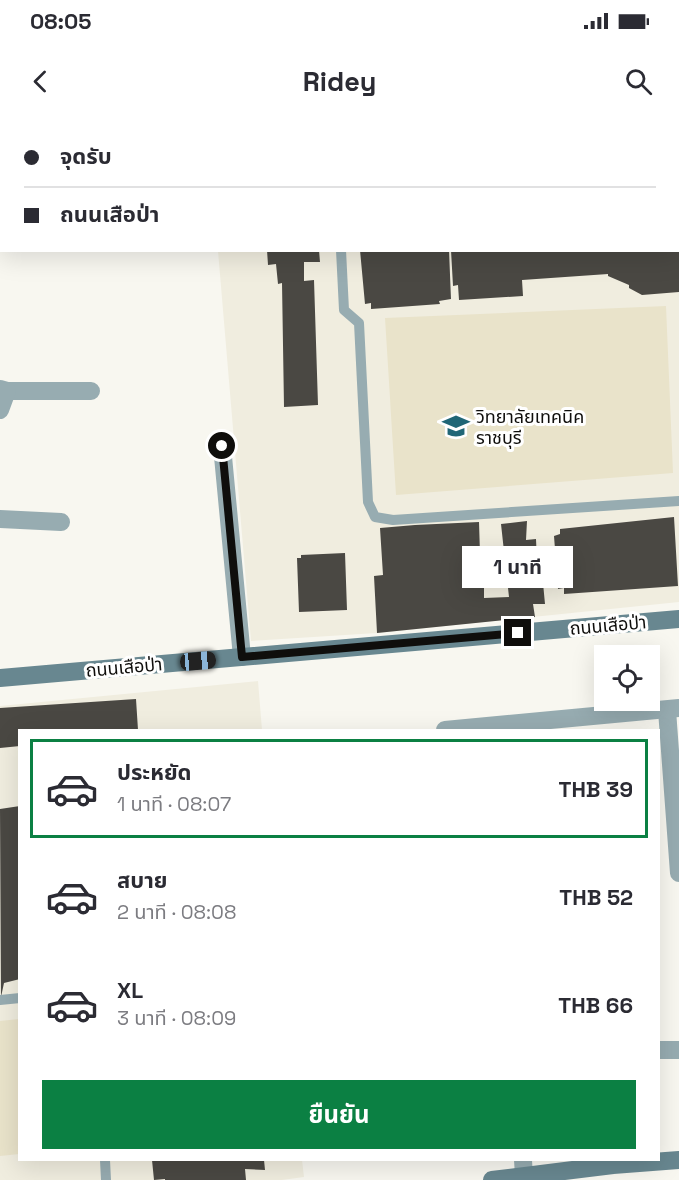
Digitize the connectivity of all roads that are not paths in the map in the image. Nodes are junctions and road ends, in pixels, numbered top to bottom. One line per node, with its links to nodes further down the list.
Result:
1 (341, 252): 6 (lane)
2 (4, 390): 3 (street); 4 (street)
3 (91, 391)
4 (0, 410)
5 (222, 446): 10 (street)
6 (679, 501)
7 (0, 519): 8 (street)
8 (62, 522)
9 (679, 619): 10 (street, ถนนเสือป่า)
10 (242, 657): 11 (street, ถนนเสือป่า)
11 (0, 678)
12 (673, 709): 13 (street); 14 (street)
13 (456, 729)
14 (667, 828): 15 (street)
15 (679, 873)
16 (18, 998): 17 (lane)
17 (0, 1000)
18 (660, 1050): 19 (street)
19 (679, 1050)
20 (679, 1160): 22 (street)
21 (105, 1161): 23 (lane)
22 (524, 1168): 24 (street)
23 (106, 1180)
24 (492, 1180)

